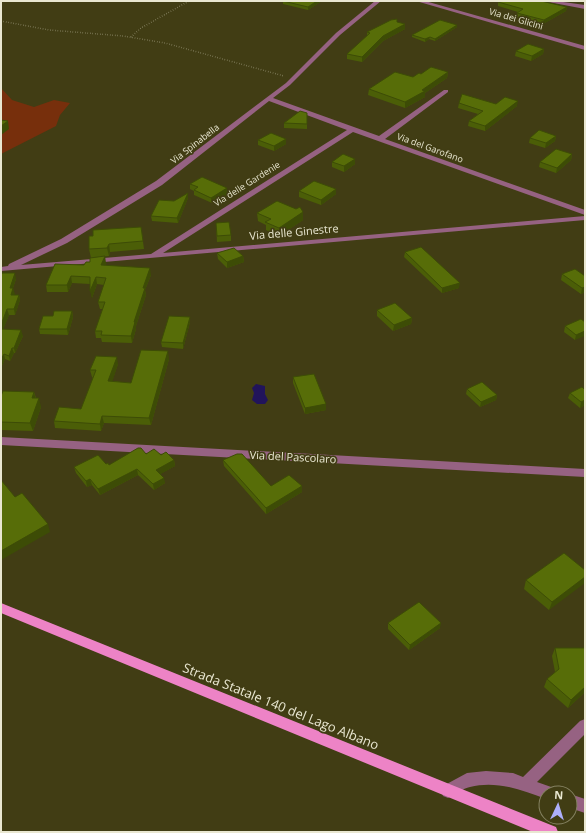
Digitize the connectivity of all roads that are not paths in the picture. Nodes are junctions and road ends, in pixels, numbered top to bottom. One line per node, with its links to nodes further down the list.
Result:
1 (378, 1): 7 (street, Via Spinabella)
2 (419, 1): 5 (street, Via dei Glicini)
3 (546, 1): 4 (street)
4 (585, 7)
5 (585, 48)
6 (446, 91): 9 (street)
7 (269, 99): 8 (street, Via del Garofano); 13 (street, Via Spinabella)
8 (353, 129): 9 (street, Via del Garofano); 12 (street, Via delle Gardenie)
9 (380, 139): 10 (street, Via del Garofano)
10 (585, 213)
11 (585, 218): 12 (street, Via delle Ginestre)
12 (152, 256): 13 (street, Via delle Ginestre)
13 (3, 270)
14 (1, 442): 15 (street, Via del Pascolaro)
15 (585, 473)
16 (1, 608): 20 (main road, Strada Statale 140 del Lago Albano)
17 (585, 725): 18 (street)
18 (525, 784): 19 (street); 20 (street)
19 (538, 789)
20 (448, 791): 21 (main road, Strada Statale 140 del Lago Albano)
21 (551, 832)

